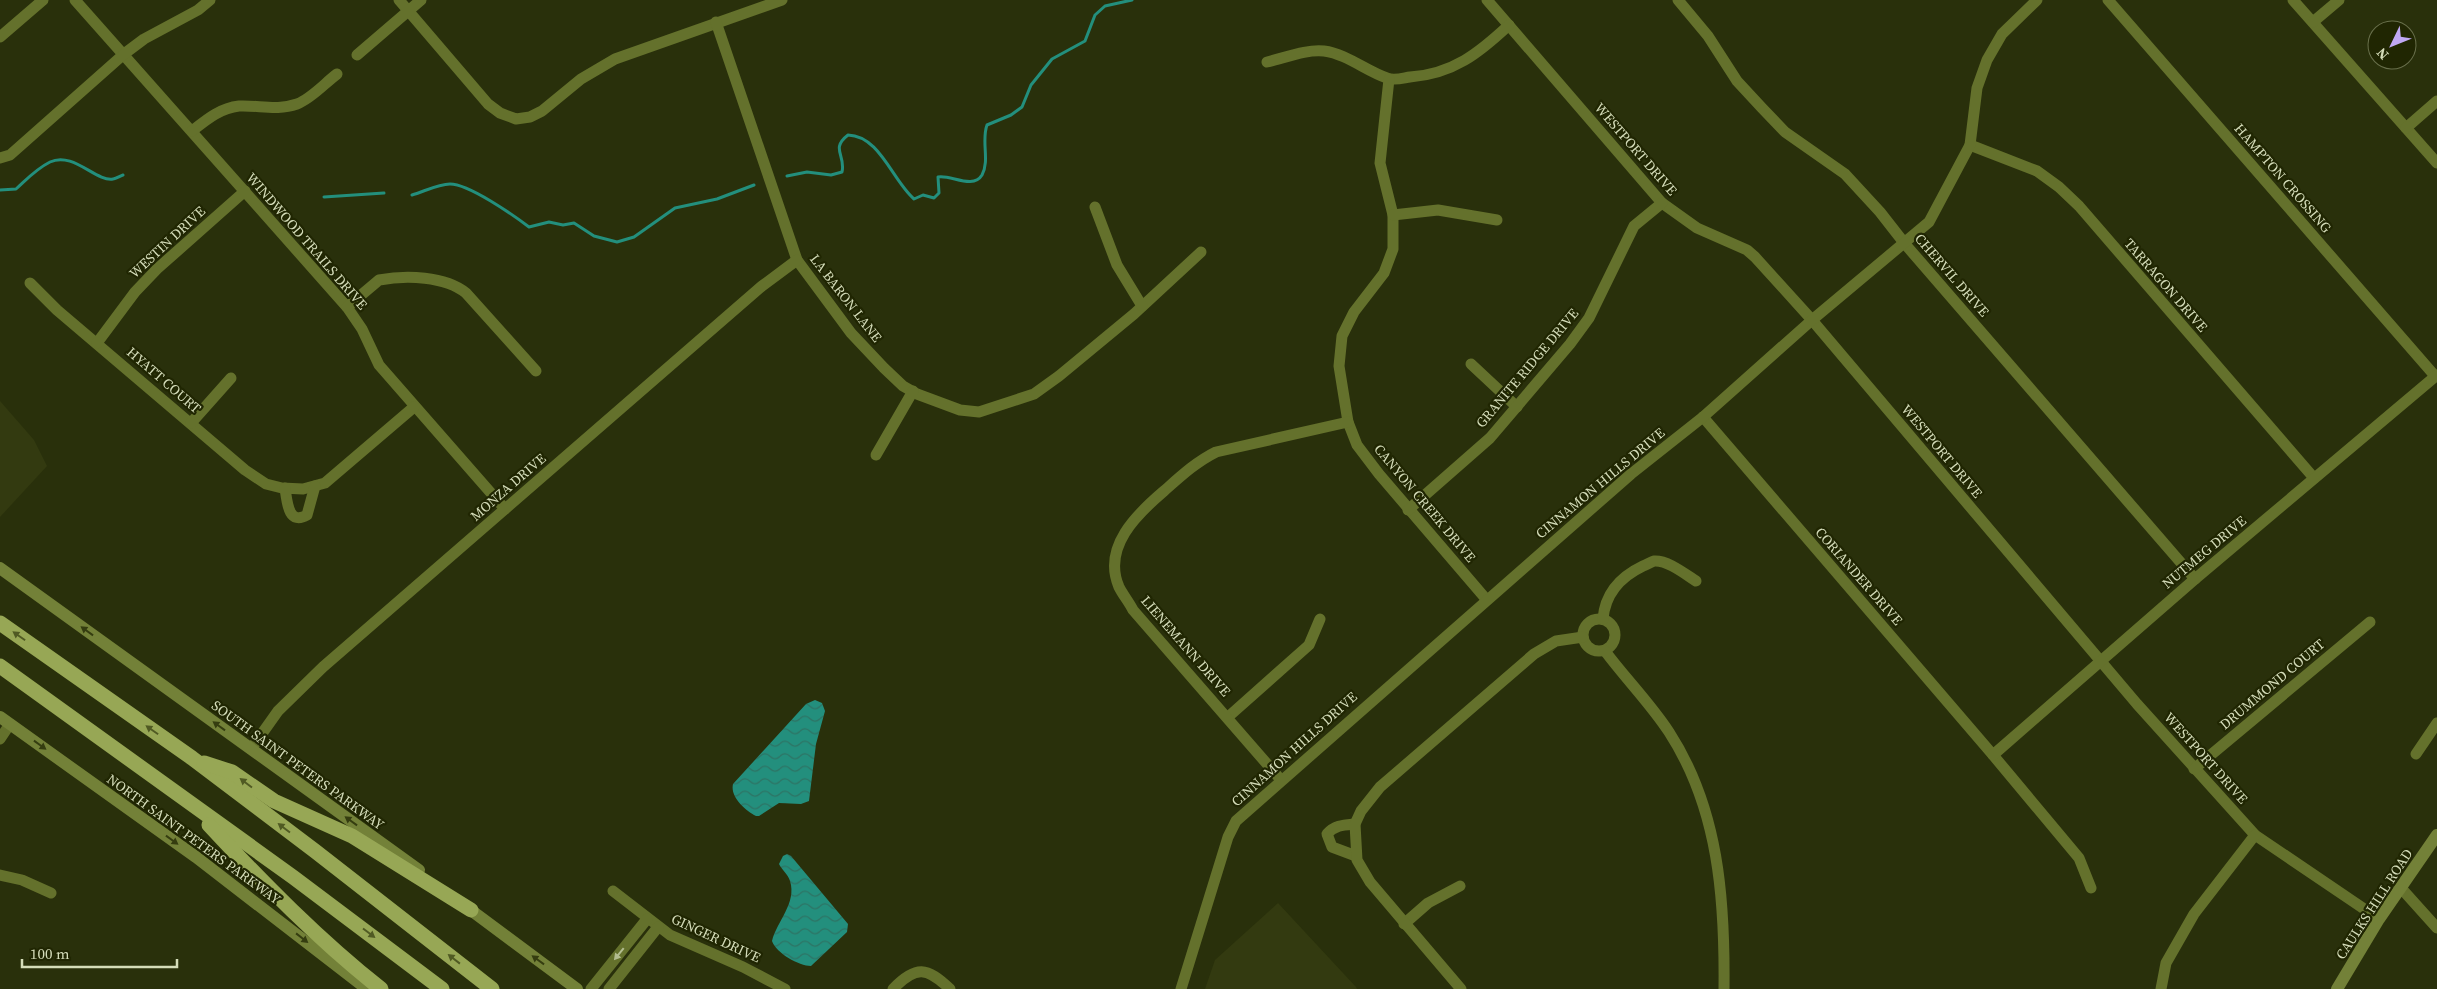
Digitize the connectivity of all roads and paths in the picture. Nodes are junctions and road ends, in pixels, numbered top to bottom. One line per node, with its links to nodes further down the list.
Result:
1 (43, 0): 17 (street)
2 (75, 0): 18 (street, WINDWOOD TRAILS DRIVE)
3 (210, 0): 18 (street)
4 (399, 0): 13 (street)
5 (421, 0): 13 (street)
6 (782, 0): 14 (street)
7 (1487, 0): 16 (street, WESTPORT DRIVE)
8 (1678, 0): 34 (street, CHERVIL DRIVE)
9 (2037, 0): 26 (street, CINNAMON HILLS DRIVE)
10 (2108, 0): 44 (street, HAMPTON CROSSING)
11 (2293, 0): 15 (street)
12 (2339, 0): 15 (street)
13 (408, 11): 14 (street); 19 (street)
14 (716, 22): 36 (street, LA BARON LANE)
15 (2313, 22): 24 (street)
16 (1509, 25): 22 (street); 30 (street, WESTPORT DRIVE)
17 (0, 37)
18 (124, 54): 25 (street, WINDWOOD TRAILS DRIVE); 27 (street)
19 (357, 56)
20 (1267, 62): 22 (street)
21 (337, 74): 25 (street)
22 (1390, 79): 32 (street, CANYON CREEK DRIVE)
23 (2437, 101): 24 (street)
24 (2406, 128): 28 (street)
25 (192, 131): 29 (street, WINDWOOD TRAILS DRIVE)
26 (1970, 145): 34 (street, CINNAMON HILLS DRIVE); 53 (street, TARRAGON DRIVE)
27 (0, 158)
28 (2437, 163)
29 (245, 191): 39 (street, WINDWOOD TRAILS DRIVE); 41 (street, WESTIN DRIVE)
30 (1662, 204): 40 (street, WESTPORT DRIVE); 48 (street, GRANITE RIDGE DRIVE)
31 (1095, 207): 38 (street)
32 (1393, 215): 33 (street); 50 (street, CANYON CREEK DRIVE)
33 (1497, 220)
34 (1905, 244): 40 (street, CINNAMON HILLS DRIVE); 59 (street, CHERVIL DRIVE)
35 (1201, 252): 38 (street, LA BARON LANE)
36 (798, 260): 46 (street, LA BARON LANE); 56 (street, MONZA DRIVE)
37 (30, 282): 41 (street, HYATT COURT)
38 (1142, 306): 46 (street, LA BARON LANE)
39 (346, 307): 43 (street); 47 (street, WINDWOOD TRAILS DRIVE)
40 (1812, 320): 49 (street, CINNAMON HILLS DRIVE); 68 (street, WESTPORT DRIVE)
41 (97, 343): 51 (street, HYATT COURT)
42 (1471, 364): 48 (street)
43 (536, 371)
44 (2436, 376): 53 (street, NUTMEG DRIVE)
45 (231, 378): 51 (street)
46 (913, 391): 52 (street)
47 (414, 406): 54 (street, HYATT COURT); 56 (street, WINDWOOD TRAILS DRIVE)
48 (1517, 407): 57 (street, GRANITE RIDGE DRIVE)
49 (1703, 417): 61 (street, CINNAMON HILLS DRIVE); 76 (street, CORIANDER DRIVE)
50 (1348, 422): 57 (street, CANYON CREEK DRIVE); 70 (street, LIENEMANN DRIVE)
51 (191, 423): 55 (street, HYATT COURT)
52 (876, 455)
53 (2314, 478): 59 (street, NUTMEG DRIVE)
54 (315, 486): 55 (street, HYATT COURT); 55 (street)
55 (285, 488)
56 (505, 510): 74 (street, MONZA DRIVE)
57 (1408, 510): 61 (street, CANYON CREEK DRIVE)
58 (0, 568): 74 (main road, SOUTH SAINT PETERS PARKWAY, one-way to 58)
59 (2196, 579): 68 (street, NUTMEG DRIVE)
60 (1696, 581): 63 (street)
61 (1486, 599): 79 (street, CINNAMON HILLS DRIVE)
62 (1320, 618): 70 (street)
63 (1603, 619): 66 (street); 67 (street)
64 (2370, 622): 78 (street, DRUMMOND COURT)
65 (0, 623): 77 (highway, one-way to 65)
66 (1583, 637): 67 (street); 81 (street)
67 (1605, 651): 109 (street)
68 (2101, 662): 76 (street, NUTMEG DRIVE); 78 (street, WESTPORT DRIVE)
69 (0, 666): 80 (highway)
70 (1228, 717): 79 (street, LIENEMANN DRIVE)
71 (5, 721): 73 (street); 97 (main road, NORTH SAINT PETERS PARKWAY, one-way to 97)
72 (2437, 723): 75 (street)
73 (0, 739)
74 (251, 749): 91 (main road, SOUTH SAINT PETERS PARKWAY, one-way to 74)
75 (2416, 754)
76 (1993, 755): 87 (street, CORIANDER DRIVE)
77 (192, 758): 91 (highway, one-way to 77); 100 (highway, one-way to 77)
78 (2194, 769): 82 (street, WESTPORT DRIVE)
79 (1281, 780): 107 (street, CINNAMON HILLS DRIVE)
80 (188, 801): 98 (highway); 99 (highway, one-way to 99)
81 (1355, 824): 84 (street); 84 (street)
82 (2255, 835): 93 (street, WESTPORT DRIVE); 110 (street)
83 (2437, 835): 88 (main road, CAULKS HILL ROAD)
84 (1356, 856): 94 (street)
85 (0, 875): 90 (street)
86 (1460, 886): 94 (street)
87 (2091, 888)
88 (2400, 888): 93 (main road, CAULKS HILL ROAD); 96 (street)
89 (613, 891): 92 (street, GINGER DRIVE)
90 (51, 894)
91 (471, 910): 101 (main road, SOUTH SAINT PETERS PARKWAY, one-way to 91)
92 (647, 919): 95 (street, GINGER DRIVE); 102 (street, one-way to 102)
93 (2379, 919): 111 (main road, CAULKS HILL ROAD)
94 (1404, 924): 108 (street)
95 (658, 928): 103 (street); 104 (street, GINGER DRIVE)
96 (2437, 928)
97 (367, 989)
98 (381, 989)
99 (442, 989)
100 (492, 989)
101 (577, 989)
102 (591, 989)
103 (609, 989)
104 (785, 989)
105 (893, 989): 106 (street)
106 (950, 989)
107 (1181, 989)
108 (1461, 989)
109 (1724, 989)
110 (2161, 989)
111 (2337, 989)

